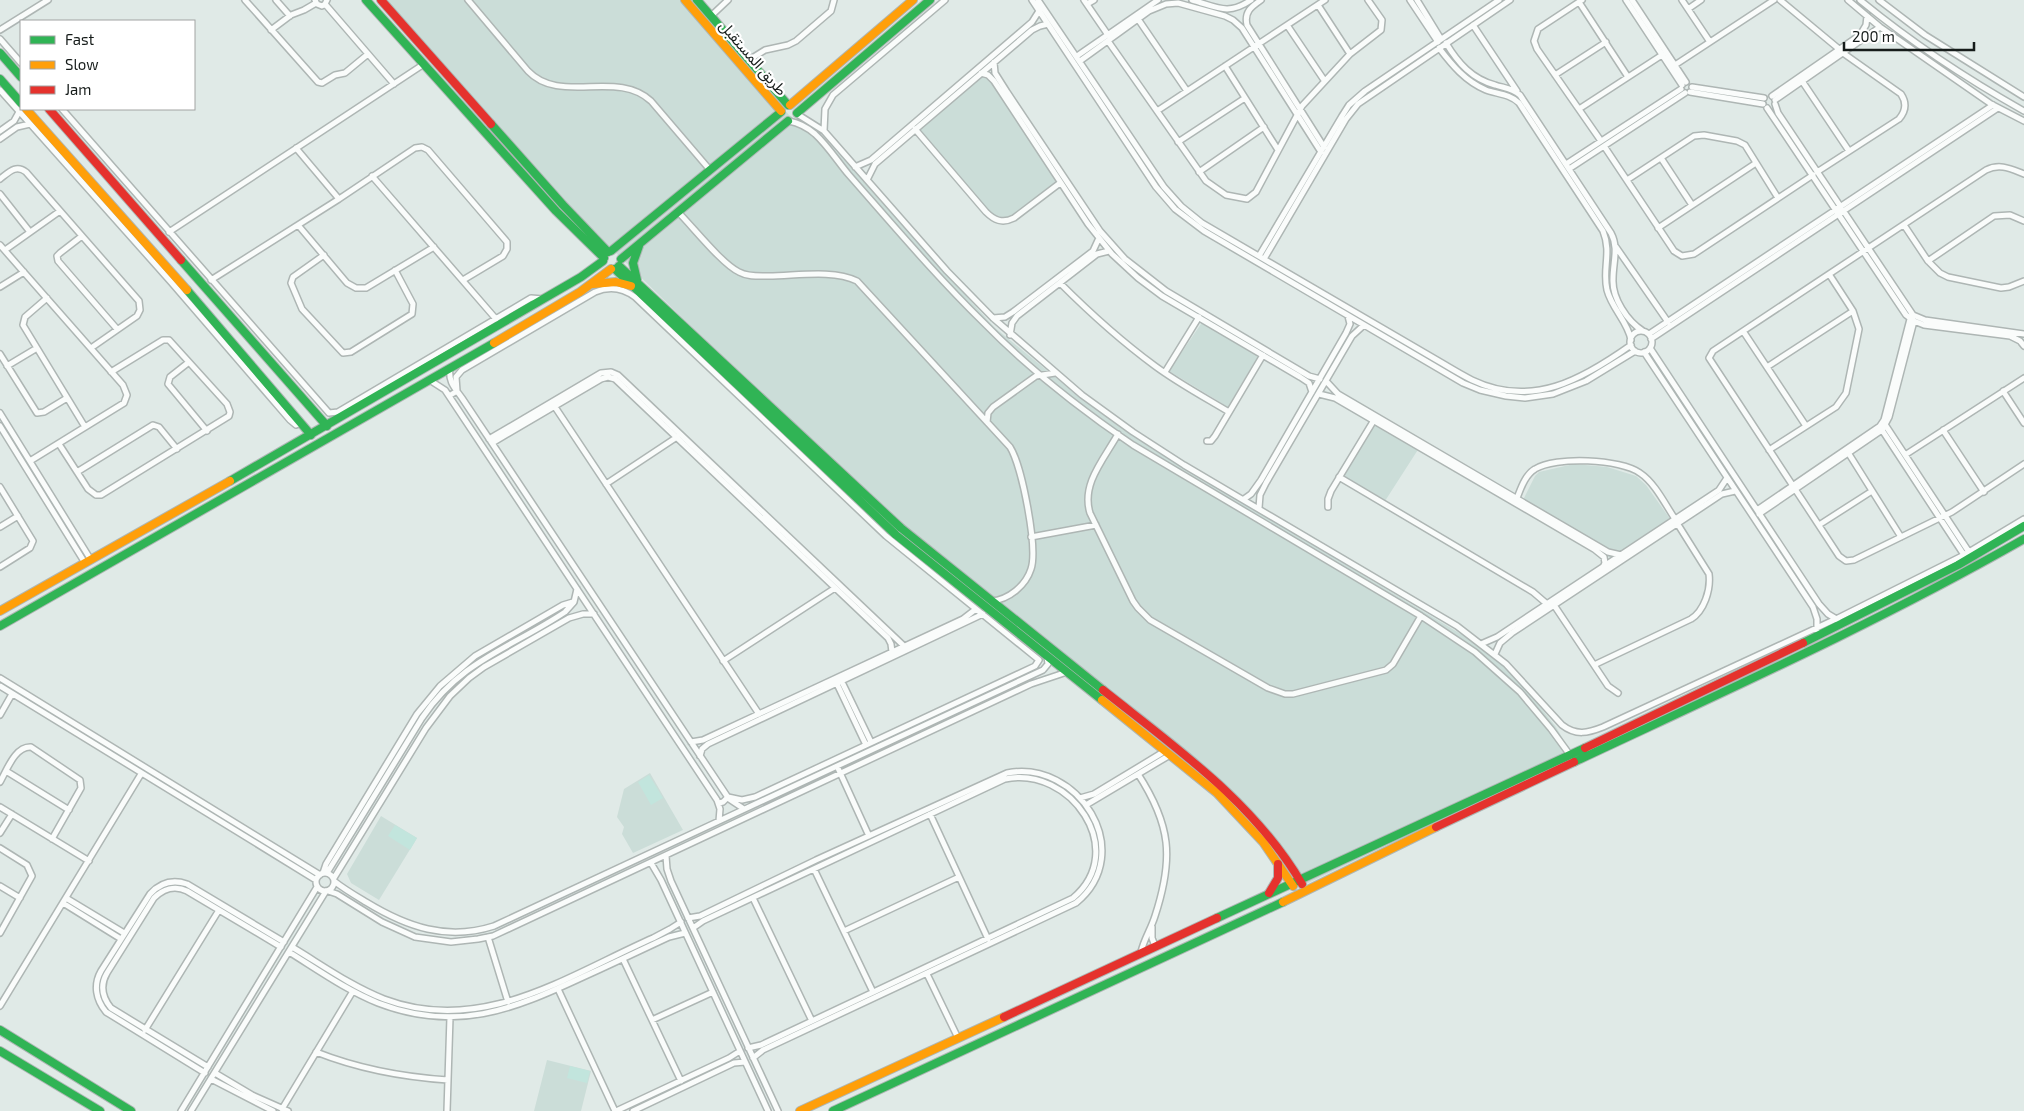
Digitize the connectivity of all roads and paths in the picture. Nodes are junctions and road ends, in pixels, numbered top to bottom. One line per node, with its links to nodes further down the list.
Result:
1 (48, 0): 53 (street)
2 (245, 0): 54 (street)
3 (276, 0): 43 (street)
4 (366, 0): 71 (street)
5 (381, 0): 142 (street)
6 (468, 0): 129 (street)
7 (685, 0): 86 (street, طريق المستقبل)
8 (697, 0): 44 (street, طريق المستقبل)
9 (728, 0): 44 (street)
10 (834, 0): 68 (street)
11 (913, 0): 94 (street)
12 (930, 0): 106 (street)
13 (945, 0): 115 (street)
14 (1032, 0): 42 (street)
15 (1038, 0): 67 (street)
16 (1094, 0): 39 (street)
17 (1158, 0): 57 (street)
18 (1192, 0): 19 (street)
19 (1252, 0)
20 (1261, 0): 61 (street)
21 (1325, 0): 40 (street)
22 (1368, 0): 65 (street)
23 (1410, 0): 60 (street)
24 (1417, 0): 60 (street)
25 (1499, 0): 60 (street)
26 (1510, 0): 49 (street)
27 (1626, 0): 66 (street)
28 (1632, 0): 72 (street)
29 (1682, 0): 41 (street)
30 (1701, 0): 41 (street)
31 (1774, 0): 59 (street)
32 (1780, 0): 62 (street)
33 (1848, 0): 45 (street)
34 (1860, 0): 50 (street)
35 (1878, 0): 89 (street)
36 (316, 1): 37 (street); 43 (street)
37 (327, 1): 64 (street)
38 (1581, 1): 58 (street); 75 (street)
39 (1086, 2): 57 (street)
40 (1318, 5): 48 (street); 65 (street)
41 (1688, 9): 59 (street)
42 (1040, 11): 47 (street); 51 (street)
43 (290, 16): 54 (street)
44 (711, 16): 68 (street, طريق المستقبل)
45 (1867, 16): 52 (street); 62 (street)
46 (1138, 19): 57 (street); 61 (street); 87 (street)
47 (1048, 24): 51 (street); 96 (street)
48 (1287, 25): 61 (street); 80 (street)
49 (1473, 25): 60 (street); 88 (street)
50 (1895, 26): 55 (street); 104 (street)
51 (1030, 27): 70 (street); 125 (street)
52 (1880, 27): 55 (street); 62 (street)
53 (0, 30)
54 (272, 30): 64 (street)
55 (1890, 34): 97 (street)
56 (0, 38): 69 (street)
57 (1108, 38): 67 (street); 103 (street)
58 (1606, 42): 75 (street); 77 (street)
59 (1710, 42): 72 (street)
60 (1441, 43): 88 (street); 111 (street); 119 (street); 166 (street)
61 (1257, 45): 73 (street); 98 (street); 107 (street)
62 (1841, 51): 81 (street); 91 (street); 122 (street)
63 (0, 53): 76 (street)
64 (368, 54): 83 (street)
65 (1350, 54): 80 (street)
66 (1662, 55): 77 (street); 84 (street)
67 (1078, 59): 96 (street)
68 (749, 60): 82 (street, طريق المستقبل)
69 (20, 62)
70 (994, 62): 74 (street); 79 (street)
71 (424, 64): 83 (street); 145 (street)
72 (1675, 65): 84 (street)
73 (1225, 66): 87 (street); 90 (street)
74 (981, 72): 79 (street); 113 (street)
75 (1555, 75): 99 (street)
76 (20, 76)
77 (1628, 76): 99 (street)
78 (0, 79): 92 (street)
79 (996, 80): 137 (street); 184 (street)
80 (1324, 80): 98 (street)
81 (1802, 81): 91 (street); 122 (street)
82 (770, 83): 86 (street); 94 (street, طريق المستقبل)
83 (394, 84): 120 (street)
84 (1686, 88): 93 (street); 118 (street)
85 (0, 90): 95 (street)
86 (762, 90): 105 (street, طريق المستقبل)
87 (1187, 92): 103 (street)
88 (1520, 95): 111 (street)
89 (2024, 97)
90 (1245, 98): 112 (street); 117 (street)
91 (1774, 100): 93 (street); 93 (street); 131 (street)
92 (20, 102)
93 (1765, 103): 131 (street)
94 (789, 105): 105 (street); 106 (street)
95 (20, 107)
96 (1107, 107): 152 (street)
97 (1995, 107): 110 (street); 146 (street)
98 (1300, 109): 107 (street); 119 (street)
99 (1579, 109): 118 (street)
100 (50, 110): 236 (street)
101 (63, 110): 154 (street)
102 (25, 111): 109 (street); 114 (street)
103 (1157, 111): 117 (street)
104 (2024, 111)
105 (781, 112): 108 (street); 129 (street)
106 (797, 113): 108 (street); 115 (street)
107 (1297, 115): 121 (street); 123 (street)
108 (788, 120): 147 (street); 220 (street)
109 (33, 121): 116 (street); 248 (street)
110 (2024, 121)
111 (1536, 125): 128 (street); 139 (street)
112 (1264, 127): 121 (street); 130 (street)
113 (916, 129): 125 (street); 137 (street)
114 (0, 131)
115 (824, 131): 127 (street)
116 (0, 138)
117 (1178, 142): 130 (street)
118 (1603, 144): 128 (street); 136 (street)
119 (1324, 146): 123 (street)
120 (296, 148): 141 (street); 154 (street)
121 (1278, 150): 130 (street)
122 (1849, 151): 131 (street)
123 (1320, 152): 166 (street)
124 (1660, 158): 126 (street); 136 (street); 143 (street)
125 (873, 162): 127 (street); 135 (street)
126 (1756, 163): 140 (street); 143 (street)
127 (856, 167): 135 (street)
128 (1568, 167): 139 (street)
129 (710, 170): 164 (street)
130 (1199, 172)
131 (1815, 174): 140 (street); 146 (street)
132 (2024, 174): 150 (street)
133 (372, 176): 141 (street); 160 (street); 174 (street)
134 (0, 179): 144 (street)
135 (867, 180): 189 (street)
136 (1627, 180): 151 (street)
137 (1060, 183): 156 (street)
138 (0, 194): 153 (street)
139 (1582, 194): 158 (street); 202 (street)
140 (1778, 198): 151 (street)
141 (339, 199): 149 (street)
142 (563, 205): 145 (street); 164 (street)
143 (1692, 205): 151 (street)
144 (60, 211): 153 (street); 155 (street)
145 (556, 211): 164 (street)
146 (1839, 211): 162 (street); 192 (street); 201 (street)
147 (678, 212): 157 (street); 238 (street)
148 (2024, 221): 167 (street)
149 (298, 224): 163 (street); 173 (street)
150 (1904, 225): 162 (street); 167 (street)
151 (1658, 228)
152 (1206, 229): 166 (street); 187 (street)
153 (30, 232): 159 (street)
154 (169, 232): 173 (street)
155 (82, 236): 194 (street); 194 (street)
156 (1099, 238): 161 (street); 165 (street)
157 (640, 245): 168 (street); 178 (street)
158 (1616, 246): 192 (street); 195 (street)
159 (2, 247): 170 (street)
160 (434, 247): 169 (street); 174 (street)
161 (1109, 250): 165 (street); 184 (street)
162 (1865, 250): 171 (street); 181 (street)
163 (324, 255): 169 (street); 169 (street)
164 (606, 256): 168 (street); 168 (street); 172 (street)
165 (1090, 256): 176 (street); 186 (street)
166 (1262, 257): 213 (street)
167 (1928, 261): 175 (street)
168 (617, 266): 177 (street); 178 (street)
169 (395, 270)
170 (24, 272): 179 (street); 182 (street)
171 (1829, 274): 185 (street); 196 (street)
172 (581, 277): 180 (street); 183 (street)
173 (211, 280): 236 (street)
174 (462, 280): 190 (street)
175 (2024, 281)
176 (1060, 283): 186 (street); 218 (street)
177 (591, 284): 178 (street); 180 (street)
178 (638, 287): 304 (street)
179 (0, 288)
180 (580, 292): 215 (street)
181 (1895, 295): 191 (street); 197 (street)
182 (47, 298): 204 (street); 205 (street)
183 (544, 299): 190 (street); 241 (street)
184 (1189, 308): 188 (street); 221 (street)
185 (1853, 310): 214 (street); 242 (street)
186 (1018, 312): 189 (street); 199 (street)
187 (1348, 316): 193 (street); 198 (street)
188 (1199, 317): 209 (street); 218 (street)
189 (993, 318): 199 (street)
190 (496, 319): 236 (street)
191 (1912, 320): 203 (street); 216 (street)
192 (1668, 322): 201 (street)
193 (1364, 325): 200 (street); 213 (street)
194 (117, 329): 205 (street)
195 (1643, 331): 201 (street); 202 (street)
196 (1744, 331): 214 (street); 254 (street)
197 (2022, 331)
198 (1346, 333): 200 (street); 223 (street)
199 (1010, 335): 211 (street)
200 (1352, 336): 225 (street)
201 (1650, 337): 206 (street)
202 (1631, 343): 207 (street); 213 (street)
203 (2024, 346)
204 (37, 348): 212 (street); 232 (street)
205 (91, 348): 217 (street)
206 (1647, 350): 207 (street); 263 (street); 283 (street)
207 (1635, 351): 213 (street)
208 (0, 354): 212 (street)
209 (1263, 355): 221 (street); 235 (street)
210 (189, 362): 217 (street); 246 (street); 246 (street)
211 (1042, 362): 219 (street); 220 (street)
212 (7, 366): 232 (street)
213 (1441, 366)
214 (1767, 367): 242 (street)
215 (450, 368): 224 (street); 226 (street)
216 (1899, 369): 244 (street); 257 (street)
217 (111, 372): 243 (street)
218 (1164, 372): 235 (street)
219 (1055, 373): 220 (street); 266 (street)
220 (1038, 374): 238 (street); 247 (street)
221 (1301, 374): 223 (street); 228 (street)
222 (2024, 378): 227 (street)
223 (1320, 379): 228 (street)
224 (430, 381): 230 (street); 270 (street)
225 (1326, 381): 229 (street); 231 (street)
226 (457, 391): 230 (street); 250 (street); 316 (street)
227 (2003, 391): 239 (street); 245 (street)
228 (1312, 392): 265 (street)
229 (1319, 394): 231 (street); 267 (street)
230 (449, 396): 298 (street)
231 (1339, 397): 237 (street); 279 (street)
232 (67, 398): 243 (street)
233 (555, 407): 249 (street); 250 (street); 269 (street)
234 (0, 412): 258 (street)
235 (1229, 412): 251 (street)
236 (322, 413): 241 (street)
237 (1374, 420): 262 (street); 297 (street)
238 (987, 422): 293 (street)
239 (2024, 423)
240 (0, 426): 301 (street)
241 (327, 426): 248 (street)
242 (1806, 426): 254 (street)
243 (85, 427): 252 (street)
244 (1884, 428): 255 (street); 256 (street); 264 (street)
245 (1943, 430): 256 (street); 276 (street)
246 (207, 431): 253 (street)
247 (1118, 434): 274 (street); 289 (street)
248 (311, 435): 261 (street)
249 (677, 437): 269 (street); 285 (street)
250 (491, 441): 285 (street); 296 (street)
251 (1207, 441)
252 (59, 444): 258 (street); 260 (street)
253 (177, 449): 260 (street); 260 (street)
254 (1769, 450): 271 (street)
255 (1849, 454): 257 (street); 275 (street)
256 (1905, 455): 264 (street)
257 (1837, 459): 271 (street)
258 (30, 461): 301 (street)
259 (2024, 464): 276 (street)
260 (77, 472)
261 (242, 475): 268 (street); 270 (street)
262 (1339, 477): 281 (street); 314 (street)
263 (1727, 478): 273 (street); 278 (street)
264 (1917, 478): 286 (street)
265 (1260, 480): 267 (street); 280 (street)
266 (1214, 482): 274 (street); 280 (street)
267 (1266, 483): 282 (street)
268 (226, 484): 277 (street); 301 (street)
269 (606, 484): 334 (street)
270 (248, 485): 277 (street)
271 (1794, 488): 283 (street); 290 (street)
272 (0, 489): 284 (street)
273 (1735, 490): 278 (street); 327 (street)
274 (1209, 491): 312 (street)
275 (1872, 491): 290 (street); 294 (street)
276 (1984, 492): 286 (street)
277 (232, 495): 325 (street)
278 (1714, 496): 288 (street)
279 (1517, 498): 288 (street); 297 (street)
280 (1244, 499): 282 (street)
281 (1328, 507)
282 (1259, 508): 309 (street)
283 (1758, 512): 324 (street)
284 (18, 516): 292 (street); 302 (street)
285 (763, 516): 307 (street); 328 (street)
286 (1943, 517): 294 (street); 299 (street)
287 (2024, 519): 299 (street)
288 (1676, 521): 300 (street); 315 (street); 335 (street)
289 (1096, 525): 293 (street); 322 (street)
290 (1819, 525): 294 (street)
291 (2024, 526): 324 (street)
292 (0, 527)
293 (1031, 537): 310 (street)
294 (1901, 537)
295 (2024, 539): 338 (street)
296 (559, 544): 298 (street); 354 (street)
297 (1595, 547): 300 (street); 303 (street)
298 (551, 549): 308 (street)
299 (1966, 553): 324 (street)
300 (1621, 555): 303 (street)
301 (88, 562): 317 (street)
302 (0, 567)
303 (1603, 567): 314 (street)
304 (949, 573): 305 (street); 306 (street)
305 (962, 579): 306 (street); 311 (street)
306 (957, 585): 333 (street)
307 (835, 588): 328 (street); 334 (street)
308 (577, 589): 313 (street); 320 (street)
309 (1401, 592): 312 (street); 329 (street)
310 (1007, 598): 311 (street); 319 (street)
311 (991, 600): 319 (street)
312 (1396, 600): 322 (street)
313 (574, 602): 318 (street); 403 (street)
314 (1547, 604): 326 (street)
315 (1554, 606): 326 (street); 335 (street)
316 (976, 609): 321 (street); 330 (street)
317 (0, 611)
318 (565, 612): 323 (street); 394 (street)
319 (1006, 613): 408 (street)
320 (594, 614): 323 (street); 374 (street)
321 (982, 614): 341 (street); 352 (street)
322 (1421, 616): 350 (street)
323 (569, 618): 397 (street)
324 (1839, 621): 327 (street)
325 (0, 626)
326 (1511, 631): 329 (street); 332 (street)
327 (1817, 632): 336 (street); 349 (street)
328 (888, 634): 330 (street); 331 (street)
329 (1482, 644): 332 (street)
330 (904, 646): 331 (street)
331 (892, 652): 347 (street)
332 (1495, 654): 349 (street)
333 (1047, 657): 337 (street); 339 (street)
334 (724, 661): 347 (street)
335 (1594, 664): 346 (street)
336 (1745, 671): 338 (street); 343 (street)
337 (1067, 672): 342 (street); 356 (street)
338 (1754, 676): 344 (street)
339 (1028, 677): 342 (street); 353 (street)
340 (1, 682): 345 (street); 365 (street)
341 (840, 683): 351 (street); 355 (street)
342 (1031, 684): 362 (street)
343 (1710, 688): 344 (street); 357 (street)
344 (1721, 692): 383 (street)
345 (12, 694): 348 (street); 361 (street)
346 (1618, 694)
347 (759, 714): 351 (street)
348 (0, 715)
349 (1558, 722): 350 (street)
350 (1551, 728): 357 (street)
351 (727, 732): 354 (street); 358 (street)
352 (894, 732): 353 (street); 355 (street)
353 (897, 738): 359 (street)
354 (690, 742): 358 (street)
355 (869, 744): 366 (street)
356 (1167, 753): 363 (street); 371 (street); 400 (street)
357 (1570, 755): 381 (street)
358 (700, 756): 372 (street)
359 (837, 766): 362 (street); 369 (street)
360 (6, 771): 364 (street); 378 (street); 378 (street)
361 (141, 774): 368 (street); 396 (street)
362 (841, 774): 387 (street); 391 (street)
363 (1138, 774): 371 (street); 431 (street)
364 (0, 782)
365 (173, 784): 368 (street); 370 (street); 403 (street)
366 (777, 786): 369 (street); 372 (street)
367 (977, 788): 373 (street); 380 (street); 387 (street); 398 (street)
368 (166, 790): 370 (street)
369 (780, 792): 377 (street)
370 (173, 794): 405 (street)
371 (1098, 794): 373 (street); 375 (street)
372 (728, 797): 374 (street); 377 (street)
373 (1080, 798): 375 (street)
374 (719, 803): 382 (street)
375 (1086, 805): 399 (street)
376 (0, 807): 379 (street)
377 (744, 809): 382 (street)
378 (69, 810): 389 (street)
379 (12, 814): 385 (street); 389 (street)
380 (930, 814): 390 (street); 404 (street)
381 (1438, 816): 383 (street); 384 (street)
382 (719, 821): 386 (street)
383 (1442, 824): 388 (street)
384 (1420, 825): 388 (street); 408 (street)
385 (0, 832)
386 (693, 834): 391 (street); 409 (street)
387 (871, 834): 390 (street); 395 (street)
388 (1422, 834): 415 (street)
389 (52, 839): 396 (street)
390 (876, 840): 402 (street)
391 (697, 841): 393 (street)
392 (0, 848): 418 (street)
393 (666, 856): 401 (street); 407 (street)
394 (337, 857): 397 (street); 403 (street)
395 (816, 860): 402 (street); 428 (street)
396 (89, 861): 421 (street)
397 (344, 861): 406 (street)
398 (1095, 861): 399 (street); 438 (street)
399 (1101, 862): 447 (street)
400 (1278, 862): 408 (street); 416 (street)
401 (651, 863): 410 (street); 414 (street)
402 (816, 868): 420 (street); 433 (street)
403 (323, 874): 405 (street); 406 (street)
404 (959, 877): 433 (street); 438 (street)
405 (316, 880): 412 (street)
406 (334, 880): 413 (street); 419 (street)
407 (671, 881): 410 (street); 428 (street)
408 (1296, 882): 415 (street); 416 (street)
409 (589, 883): 414 (street); 419 (street)
410 (663, 884): 429 (street)
411 (0, 886): 418 (street)
412 (317, 887): 413 (street); 423 (street)
413 (327, 891): 424 (street); 426 (street)
414 (592, 891): 437 (street)
415 (1301, 892): 430 (street)
416 (1266, 895): 427 (street)
417 (209, 897): 422 (street); 436 (street); 440 (street)
418 (20, 898): 435 (street)
419 (359, 898): 424 (street)
420 (753, 898): 432 (street); 462 (street)
421 (65, 900): 436 (street); 454 (street)
422 (206, 902): 425 (street); 460 (street)
423 (307, 905): 426 (street); 440 (street)
424 (355, 905): 437 (street)
425 (219, 910): 440 (street); 464 (street)
426 (315, 910): 442 (street)
427 (1229, 912): 430 (street); 441 (street)
428 (688, 918): 432 (street)
429 (680, 922): 434 (street); 439 (street)
430 (1234, 925): 483 (street)
431 (1152, 927): 441 (street); 443 (street)
432 (693, 928): 445 (street)
433 (844, 930): 452 (street)
434 (685, 932): 439 (street); 446 (street)
435 (0, 933)
436 (123, 936): 460 (street)
437 (488, 937): 453 (street)
438 (988, 938): 452 (street)
439 (654, 941): 444 (street); 450 (street)
440 (282, 945): 455 (street)
441 (1155, 946): 443 (street)
442 (290, 949): 449 (street); 456 (street); 457 (street)
443 (1141, 952): 465 (street)
444 (622, 958): 448 (street); 461 (street)
445 (709, 964): 446 (street); 466 (street)
446 (701, 967): 451 (street)
447 (927, 974): 458 (street); 465 (street)
448 (558, 989): 450 (street); 492 (street)
449 (353, 991): 459 (street); 469 (street)
450 (544, 991): 453 (street); 457 (street)
451 (713, 992): 461 (street); 468 (street)
452 (873, 992): 458 (street)
453 (508, 1002): 457 (street)
454 (0, 1006)
455 (244, 1008): 456 (street); 473 (street)
456 (252, 1012): 474 (street)
457 (468, 1013): 459 (street)
458 (829, 1016): 462 (street); 470 (street)
459 (450, 1017): 478 (street)
460 (123, 1020): 464 (street); 473 (street)
461 (652, 1020): 479 (street)
462 (812, 1021): 466 (street)
463 (0, 1030): 488 (street)
464 (145, 1030): 473 (street)
465 (958, 1038): 476 (street)
466 (748, 1048): 470 (street)
467 (0, 1050): 487 (street)
468 (740, 1051): 471 (street); 472 (street)
469 (316, 1052): 478 (street); 486 (street)
470 (753, 1058): 480 (street)
471 (745, 1062): 475 (street); 482 (street)
472 (708, 1068): 475 (street); 479 (street)
473 (206, 1070): 489 (street)
474 (215, 1073): 477 (street); 485 (street)
475 (710, 1075): 493 (street)
476 (875, 1076): 481 (street); 483 (street)
477 (211, 1079): 485 (street); 490 (street)
478 (448, 1080): 491 (street)
479 (681, 1081): 492 (street)
480 (765, 1083): 482 (street); 495 (street)
481 (856, 1085): 484 (street); 496 (street)
482 (757, 1087): 494 (street)
483 (881, 1089): 484 (street)
484 (862, 1097): 497 (street)
485 (271, 1108): 486 (street)
486 (285, 1110)
487 (100, 1111)
488 (131, 1111)
489 (181, 1111)
490 (191, 1111)
491 (447, 1111)
492 (615, 1111)
493 (633, 1111)
494 (768, 1111)
495 (778, 1111)
496 (800, 1111)
497 (833, 1111)

